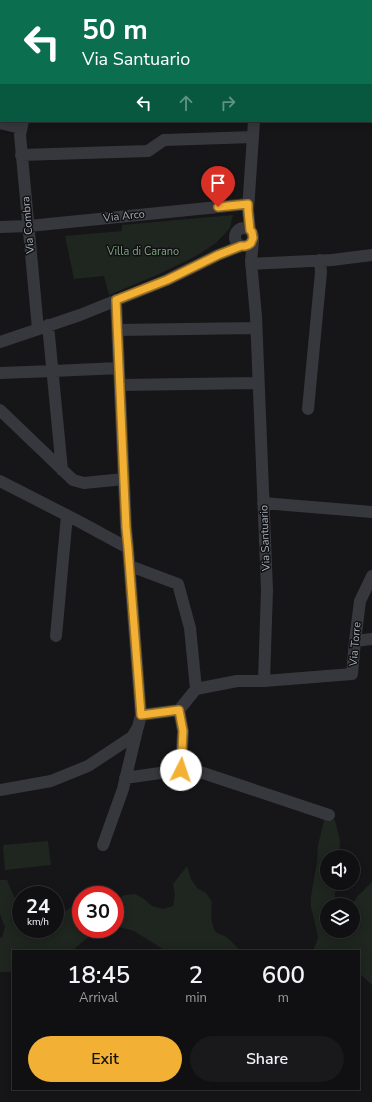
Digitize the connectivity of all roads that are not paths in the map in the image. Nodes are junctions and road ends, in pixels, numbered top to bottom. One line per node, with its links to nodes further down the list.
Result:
1 (254, 122): 4 (street, Via Santuario)
2 (0, 123): 3 (street)
3 (22, 124): 5 (street, Via Combra)
4 (253, 137): 5 (street); 6 (street, Via Santuario)
5 (22, 155): 7 (street, Via Combra)
6 (248, 207): 7 (street, Via Arco); 9 (street, Via Santuario)
7 (29, 226): 8 (street, Via Arco); 14 (street, Via Combra)
8 (0, 227)
9 (244, 238): 12 (street, Via Santuario); 13 (street)
10 (372, 255): 11 (street)
11 (320, 260): 12 (street); 24 (street)
12 (251, 263): 15 (street, Via Santuario)
13 (116, 300): 14 (street); 16 (street)
14 (43, 327): 17 (street); 19 (street, Via Combra)
15 (256, 328): 16 (street); 21 (street, Via Santuario)
16 (118, 330): 18 (street)
17 (0, 342)
18 (119, 368): 19 (street); 22 (street)
19 (53, 371): 20 (street); 26 (street, Via Combra)
20 (0, 373)
21 (258, 383): 22 (street); 29 (street, Via Santuario)
22 (120, 385): 27 (street)
23 (0, 406): 25 (street)
24 (308, 409)
25 (0, 410): 26 (street)
26 (62, 470): 27 (street)
27 (124, 479): 32 (street)
28 (0, 480): 31 (street)
29 (263, 503): 30 (street); 38 (street, Via Santuario)
30 (372, 512)
31 (67, 514): 32 (street); 35 (street)
32 (128, 548): 33 (street)
33 (130, 566): 39 (street); 41 (street)
34 (372, 576): 37 (street, Via Torre)
35 (56, 636)
36 (372, 639): 37 (street)
37 (355, 641): 38 (street, Via Torre)
38 (264, 681): 39 (street)
39 (196, 689): 40 (street)
40 (179, 710): 41 (street); 43 (street)
41 (141, 715): 42 (street)
42 (138, 727): 44 (street); 45 (street)
43 (181, 770): 44 (street); 46 (street)
44 (125, 778): 47 (street)
45 (0, 790)
46 (330, 815)
47 (103, 845)

